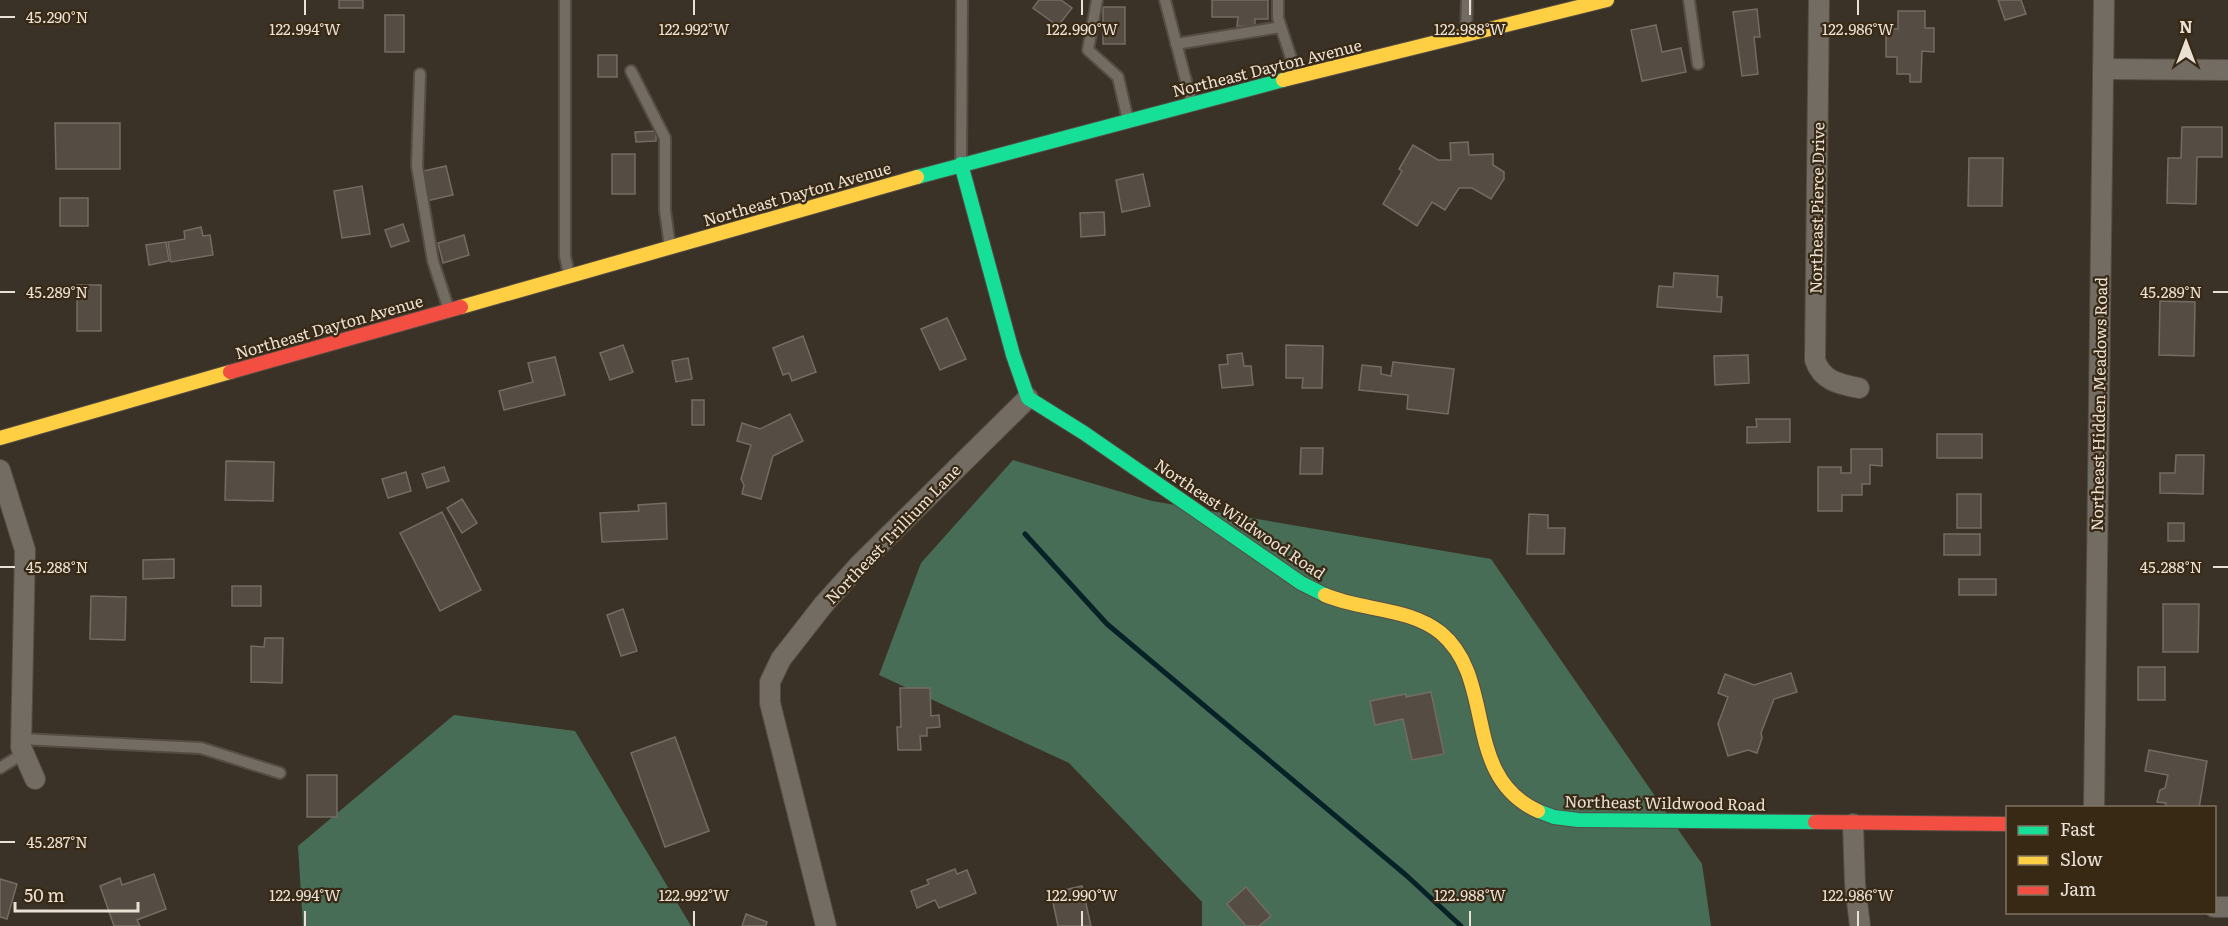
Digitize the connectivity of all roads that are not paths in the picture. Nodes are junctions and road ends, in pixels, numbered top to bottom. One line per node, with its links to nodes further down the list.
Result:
1 (565, 0): 24 (lane)
2 (962, 0): 22 (lane)
3 (1097, 0): 21 (lane)
4 (1165, 0): 13 (lane)
5 (1278, 0): 11 (lane)
6 (1467, 0): 12 (lane)
7 (1607, 0): 12 (street, Northeast Dayton Avenue)
8 (1689, 0): 14 (lane)
9 (1819, 0): 26 (street, Northeast Pierce Drive)
10 (2104, 0): 15 (street, Northeast Hidden Meadows Road)
11 (1281, 27): 13 (lane); 19 (lane)
12 (1466, 35): 19 (street, Northeast Dayton Avenue)
13 (1176, 44): 20 (lane)
14 (1698, 64)
15 (2103, 69): 16 (street); 34 (street, Northeast Hidden Meadows Road)
16 (2228, 70)
17 (631, 71): 23 (lane)
18 (420, 74): 25 (lane)
19 (1298, 76): 20 (street, Northeast Dayton Avenue)
20 (1192, 104): 21 (street, Northeast Dayton Avenue)
21 (1128, 120): 22 (street, Northeast Dayton Avenue)
22 (961, 164): 23 (street, Northeast Dayton Avenue); 27 (street)
23 (670, 247): 24 (street, Northeast Dayton Avenue)
24 (569, 276): 25 (street, Northeast Dayton Avenue)
25 (449, 310): 28 (street, Northeast Dayton Avenue)
26 (1859, 388)
27 (1028, 398): 35 (street, Northeast Wildwood Road); 37 (street, Northeast Trillium Lane)
28 (0, 438)
29 (0, 470): 30 (street)
30 (23, 746): 31 (lane); 32 (lane); 33 (street)
31 (0, 768)
32 (280, 773)
33 (35, 778)
34 (2094, 806)
35 (1852, 824): 36 (street, Northeast Wildwood Road); 38 (street)
36 (2006, 824)
37 (826, 926)
38 (1860, 926)

